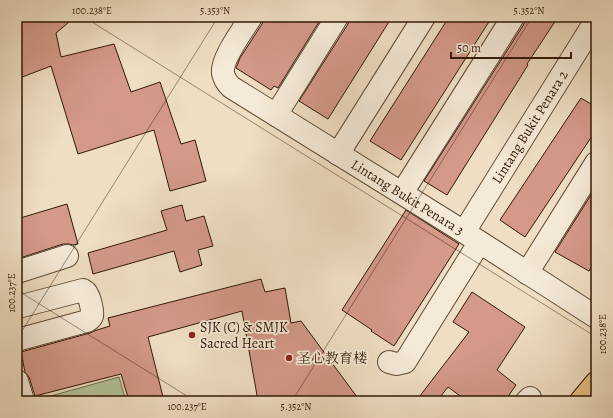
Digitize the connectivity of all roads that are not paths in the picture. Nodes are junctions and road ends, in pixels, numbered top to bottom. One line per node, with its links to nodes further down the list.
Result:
1 (251, 17): 6 (street, Lintang Bukit Penara 3)
2 (337, 17): 6 (street)
3 (424, 17): 7 (street)
4 (513, 17): 9 (street)
5 (596, 20): 10 (street, Lintang Bukit Penara 2)
6 (276, 115): 7 (street, Lintang Bukit Penara 3)
7 (338, 154): 9 (street, Lintang Bukit Penara 3)
8 (596, 163): 13 (street)
9 (402, 193): 10 (street, Lintang Bukit Penara 3)
10 (472, 237): 13 (street, Lintang Bukit Penara 3); 17 (street, Lintang Bukit Penara 2)
11 (67, 256): 12 (street)
12 (17, 272)
13 (527, 272): 15 (street, Lintang Bukit Penara 3)
14 (18, 304): 16 (street); 16 (street)
15 (593, 307)
16 (22, 339)
17 (389, 362)
18 (596, 383): 19 (main road)
19 (581, 401)

